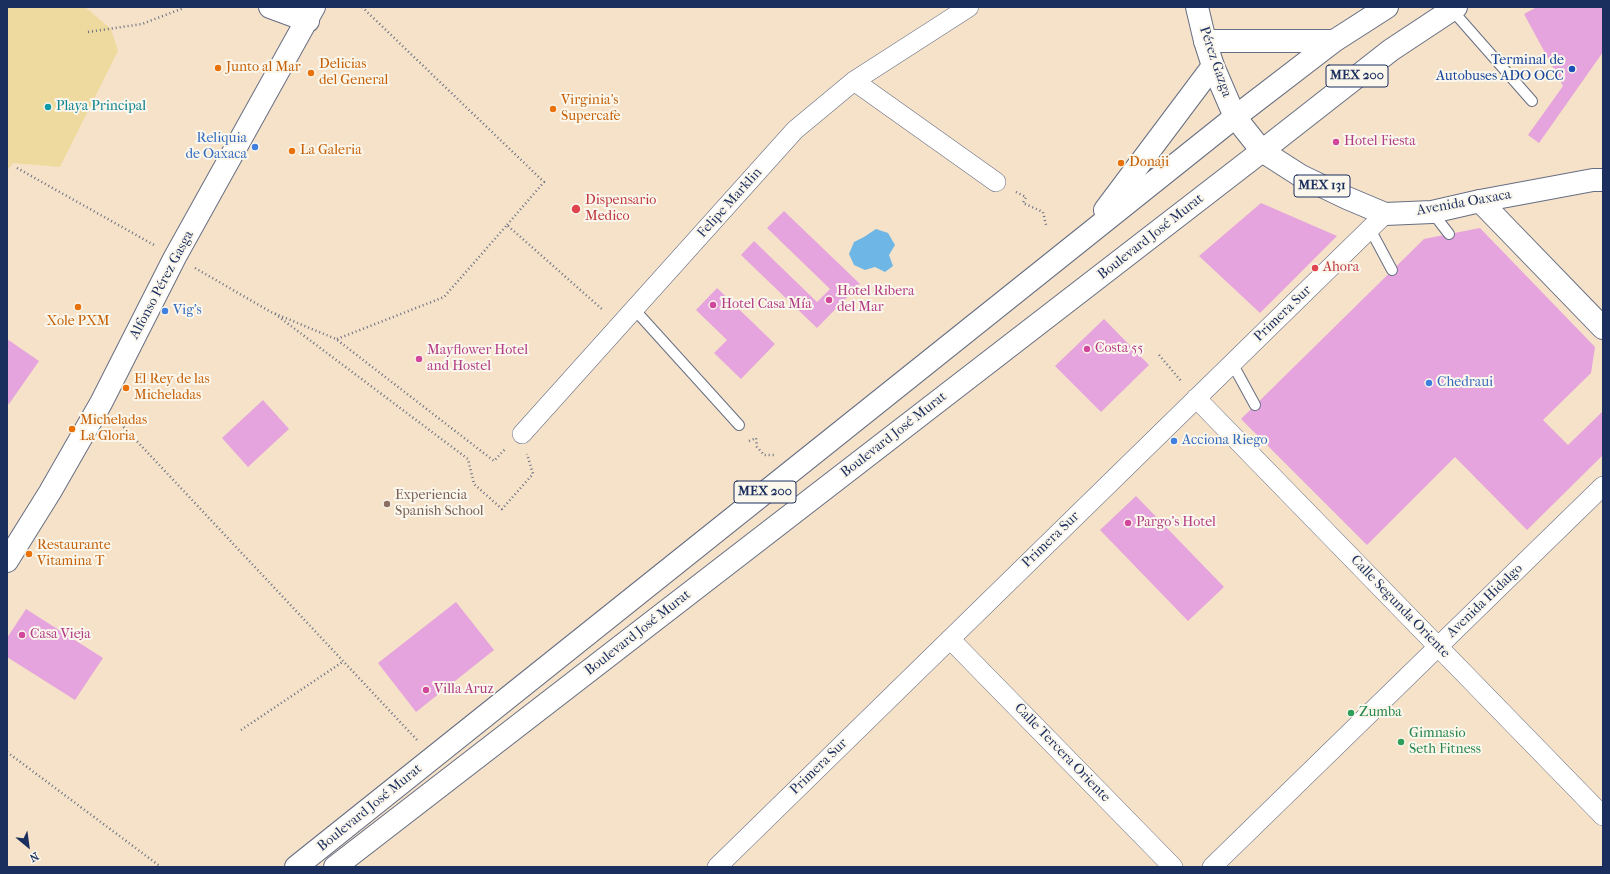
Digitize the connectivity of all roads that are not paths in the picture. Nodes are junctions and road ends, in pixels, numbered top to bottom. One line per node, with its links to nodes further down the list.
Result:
1 (270, 7): 6 (main road)
2 (969, 7): 10 (street, Felipe Marklin)
3 (1197, 7): 7 (main road, Pérez Gazga)
4 (1387, 7): 8 (main road, Boulevard José Murat / MEX 200)
5 (1454, 8): 11 (lane); 13 (main road, Boulevard José Murat / MEX 200)
6 (311, 14): 30 (main road, Alfonso Pérez Gasga)
7 (1205, 41): 8 (main road); 9 (main road, Pérez Gazga)
8 (1334, 41): 12 (main road, Boulevard José Murat / MEX 200)
9 (1213, 66): 12 (main road, Pérez Gazga); 20 (main road)
10 (854, 81): 15 (street); 22 (street, Felipe Marklin)
11 (1532, 101)
12 (1235, 117): 13 (main road, Avenida Oaxaca / MEX 131); 20 (main road, Boulevard José Murat / MEX 200)
13 (1262, 151): 18 (main road, Avenida Oaxaca / MEX 131); 35 (main road, Boulevard José Murat / MEX 200)
14 (1603, 180): 16 (main road, Avenida Oaxaca / MEX 131)
15 (996, 182)
16 (1480, 201): 17 (main road, Avenida Oaxaca / MEX 131); 23 (main road)
17 (1432, 212): 18 (main road, Avenida Oaxaca / MEX 131); 19 (lane)
18 (1377, 221): 21 (lane); 24 (street, Primera Sur)
19 (1449, 234)
20 (1086, 236): 34 (main road, Boulevard José Murat / MEX 200)
21 (1392, 270)
22 (634, 309): 27 (lane); 28 (street, Felipe Marklin)
23 (1603, 328)
24 (1232, 363): 25 (street, Primera Sur); 26 (lane)
25 (1196, 398): 31 (street, Primera Sur); 32 (street, Calle Segunda Oriente)
26 (1255, 405)
27 (739, 425)
28 (515, 440)
29 (1603, 486): 32 (street, Avenida Hidalgo)
30 (7, 562)
31 (950, 639): 36 (street, Primera Sur); 37 (street, Calle Tercera Oriente)
32 (1438, 647): 33 (street, Calle Segunda Oriente); 38 (street, Avenida Hidalgo)
33 (1603, 816)
34 (296, 867)
35 (335, 867)
36 (717, 867)
37 (1173, 867)
38 (1212, 867)

